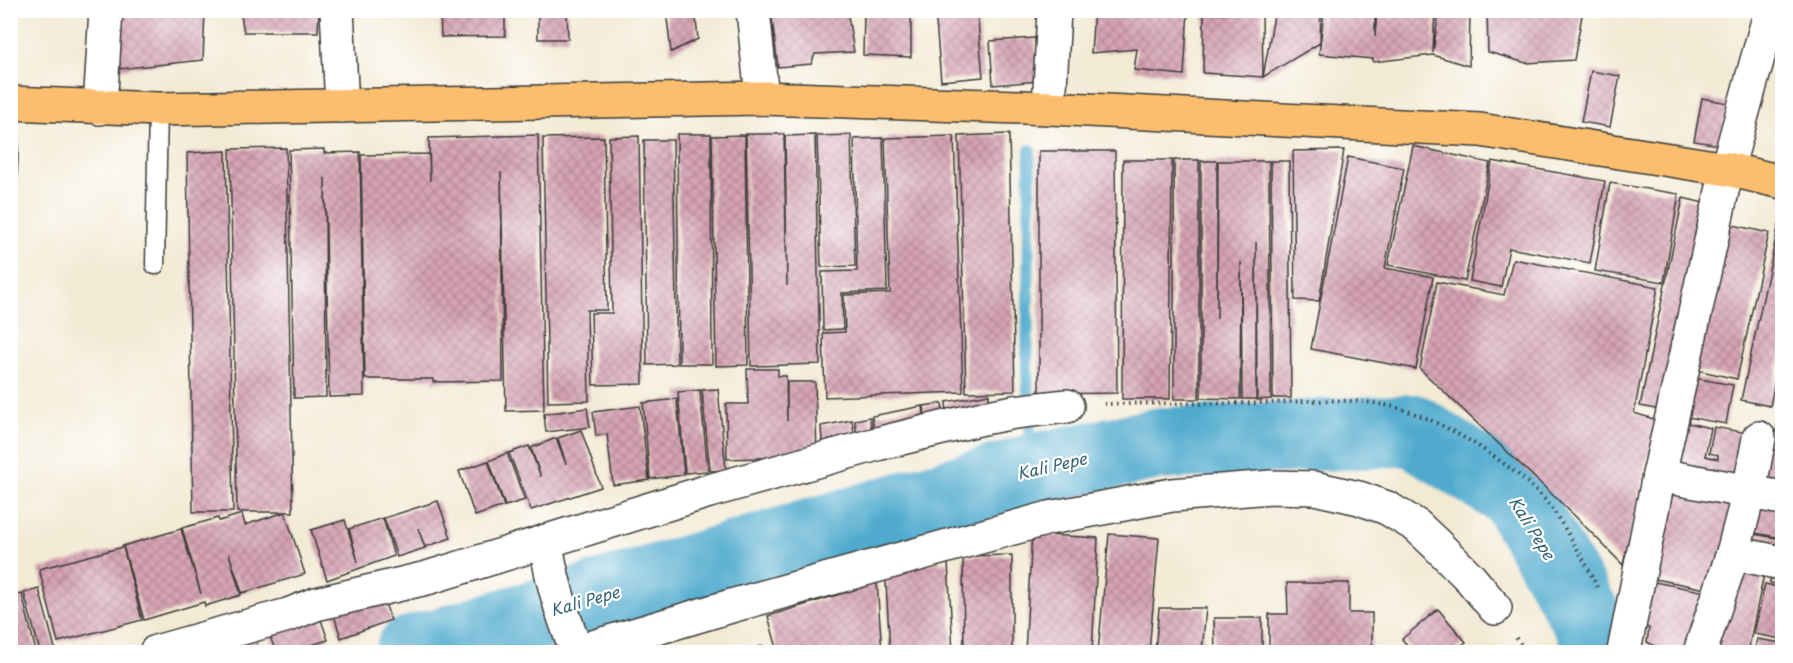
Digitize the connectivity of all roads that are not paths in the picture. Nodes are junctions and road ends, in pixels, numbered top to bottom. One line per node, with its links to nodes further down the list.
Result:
1 (106, 10): 9 (street)
2 (337, 10): 8 (street)
3 (753, 10): 6 (street)
4 (1054, 10): 10 (street)
5 (1771, 10): 12 (street)
6 (762, 98): 8 (main road); 10 (main road)
7 (10, 103): 9 (main road)
8 (342, 106): 11 (main road)
9 (100, 108): 11 (main road)
10 (1049, 108): 12 (main road)
11 (158, 109): 14 (lane)
12 (1727, 169): 13 (main road); 17 (street)
13 (1782, 182)
14 (155, 265)
15 (1067, 406): 20 (street)
16 (1759, 438): 18 (street)
17 (1659, 475): 18 (street); 25 (street)
18 (1749, 492): 19 (street); 21 (street)
19 (1782, 498)
20 (547, 550): 24 (street); 26 (street)
21 (1733, 554): 22 (street); 27 (street)
22 (1782, 563)
23 (1495, 608): 24 (street)
24 (574, 645)
25 (1631, 649)
26 (156, 652)
27 (1700, 652)

